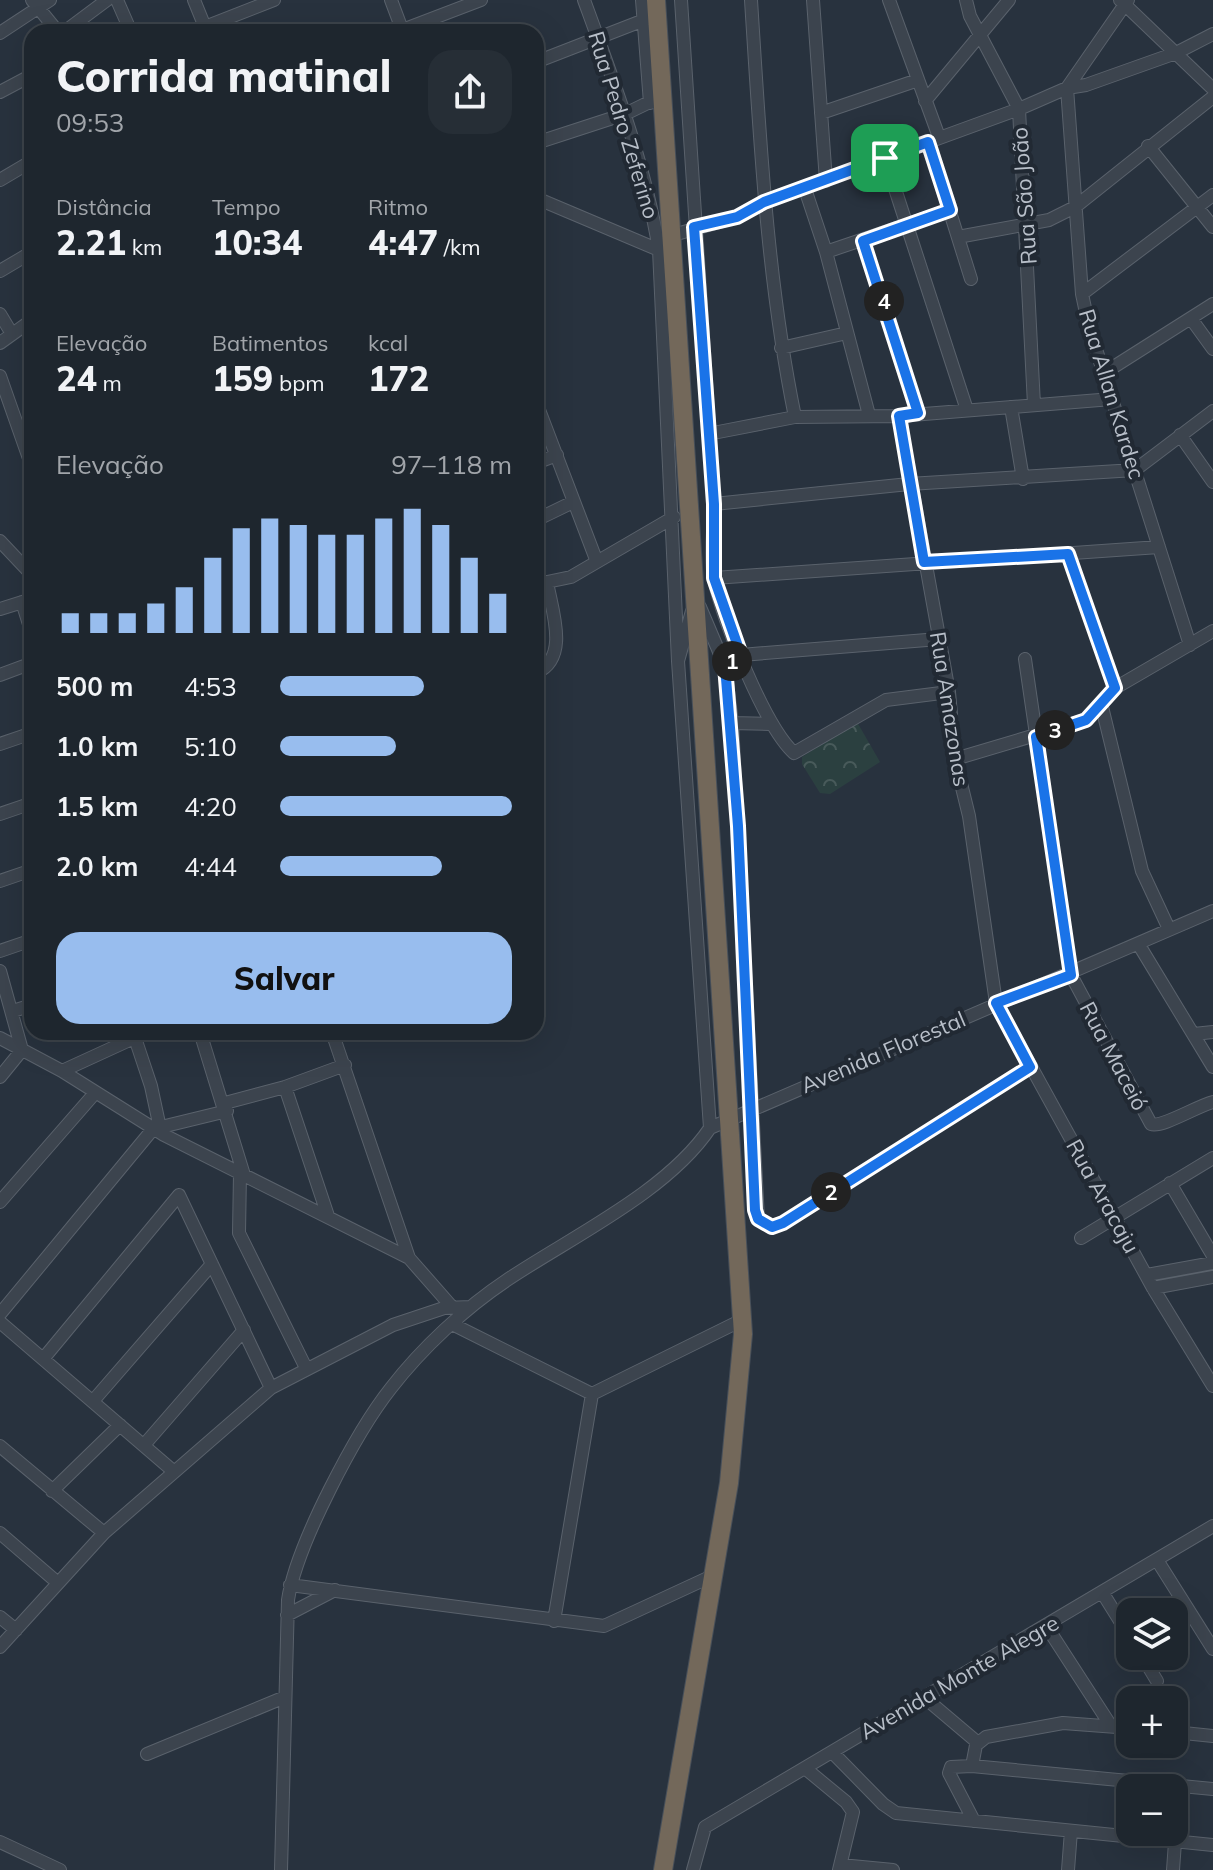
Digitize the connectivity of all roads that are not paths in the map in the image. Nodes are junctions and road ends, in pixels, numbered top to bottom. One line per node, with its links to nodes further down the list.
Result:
1 (50, 0): 18 (street)
2 (107, 0): 21 (street)
3 (117, 0): 22 (street)
4 (194, 0): 23 (street)
5 (274, 0): 17 (street)
6 (391, 0): 25 (street)
7 (481, 0): 26 (street)
8 (584, 0): 30 (street, Rua Pedro Zeferino)
9 (642, 0): 19 (street)
10 (681, 0): 60 (street)
11 (751, 0): 54 (street)
12 (813, 0): 42 (street)
13 (889, 0): 34 (street)
14 (966, 0): 28 (street, Rua São João)
15 (1009, 0): 28 (street)
16 (1124, 2): 31 (street); 35 (street)
17 (260, 3): 24 (street)
18 (35, 5): 20 (street); 27 (street)
19 (652, 12): 30 (street); 39 (highway)
20 (51, 24)
21 (75, 24)
22 (128, 24)
23 (204, 24)
24 (216, 24)
25 (399, 24)
26 (419, 24)
27 (0, 33)
28 (980, 33): 40 (street); 41 (street, Rua São João)
29 (1213, 34): 31 (street)
30 (598, 37): 32 (street); 43 (street, Rua Pedro Zeferino)
31 (1176, 53): 35 (street); 36 (street)
32 (544, 59)
33 (24, 79): 37 (street)
34 (918, 80): 40 (street); 42 (street)
35 (1067, 88): 41 (street); 56 (street, Rua Allan Kardec)
36 (1213, 89)
37 (0, 92)
38 (1213, 97): 46 (street)
39 (656, 100): 43 (street); 62 (highway)
40 (925, 101): 44 (street)
41 (1019, 109): 44 (street); 58 (street, Rua São João)
42 (821, 113): 50 (street)
43 (625, 114): 45 (street); 65 (street, Rua Pedro Zeferino)
44 (933, 139): 47 (street); 57 (street)
45 (544, 140)
46 (1148, 146): 55 (street); 56 (street)
47 (885, 158): 50 (street); 59 (street)
48 (24, 166): 49 (street)
49 (0, 180)
50 (826, 181): 51 (street)
51 (805, 189): 54 (street); 66 (street)
52 (1213, 195): 55 (street)
53 (544, 201): 65 (street)
54 (764, 202): 60 (street); 78 (street)
55 (1197, 206): 61 (street); 70 (street)
56 (1075, 207): 58 (street); 70 (street, Rua Allan Kardec)
57 (950, 210): 59 (street); 63 (street)
58 (1023, 225): 63 (street); 83 (street, Rua São João)
59 (906, 226): 64 (street); 85 (street)
60 (694, 227): 62 (street); 92 (street)
61 (1213, 227)
62 (673, 235): 65 (highway)
63 (958, 237): 69 (street)
64 (863, 241): 66 (street); 87 (street)
65 (666, 252): 104 (street, Rua Pedro Zeferino); 113 (highway)
66 (826, 252): 75 (street)
67 (24, 257): 68 (street)
68 (0, 271)
69 (971, 279)
70 (1082, 294): 80 (street, Rua Allan Kardec)
71 (1213, 304): 73 (street)
72 (0, 314): 76 (street)
73 (1192, 320): 79 (street); 80 (street)
74 (24, 326): 76 (street)
75 (847, 333): 78 (street); 88 (street)
76 (12, 334): 77 (street)
77 (0, 343)
78 (781, 348): 90 (street)
79 (1213, 349)
80 (1104, 373): 82 (street, Rua Allan Kardec)
81 (0, 376): 94 (street)
82 (1112, 399): 83 (street); 97 (street, Rua Allan Kardec)
83 (1034, 405): 84 (street)
84 (1011, 407): 85 (street); 98 (street)
85 (967, 410): 87 (street)
86 (1213, 411): 93 (street)
87 (918, 413): 89 (street)
88 (869, 415): 89 (street); 90 (street)
89 (899, 416): 100 (street, Rua Amazonas)
90 (795, 417): 92 (street)
91 (544, 422): 95 (street)
92 (708, 434): 102 (street)
93 (1180, 435): 97 (street); 99 (street)
94 (24, 444)
95 (557, 455): 96 (street); 101 (street)
96 (544, 460)
97 (1135, 470): 98 (street); 106 (street, Rua Allan Kardec)
98 (1023, 479): 100 (street)
99 (1213, 482)
100 (909, 484): 102 (street); 109 (street, Rua Amazonas)
101 (571, 503): 103 (street); 108 (street)
102 (714, 504): 111 (street)
103 (544, 516)
104 (674, 517): 108 (street); 122 (street, Rua Pedro Zeferino)
105 (0, 541): 110 (street)
106 (1159, 547): 107 (street); 119 (street, Rua Allan Kardec)
107 (1068, 554): 109 (street); 127 (street)
108 (597, 562): 112 (street)
109 (924, 562): 111 (street); 118 (street, Rua Amazonas)
110 (24, 566)
111 (714, 578): 120 (street)
112 (544, 584)
113 (696, 596): 122 (street); 124 (street); 169 (highway)
114 (544, 597): 125 (street)
115 (24, 602): 116 (street)
116 (0, 609)
117 (1213, 631): 119 (street)
118 (939, 639): 120 (street); 128 (street, Rua Amazonas)
119 (1190, 645): 127 (street)
120 (741, 655): 124 (street); 131 (street)
121 (1025, 659): 133 (street)
122 (678, 661): 170 (street, Rua Pedro Zeferino)
123 (24, 666): 126 (street)
124 (725, 666): 130 (street)
125 (544, 668)
126 (0, 675)
127 (1115, 688): 129 (street)
128 (949, 692): 131 (street); 135 (street, Rua Amazonas)
129 (1102, 707): 133 (street); 142 (street)
130 (732, 723): 131 (street); 168 (street)
131 (770, 724)
132 (24, 736): 134 (street)
133 (1036, 737): 135 (street); 147 (street)
134 (0, 744)
135 (955, 759): 148 (street, Rua Amazonas)
136 (24, 806): 137 (street)
137 (0, 814)
138 (24, 873): 139 (street)
139 (0, 881)
140 (1208, 913): 141 (street); 142 (street, Avenida Florestal)
141 (1213, 926)
142 (1169, 929): 144 (street, Avenida Florestal)
143 (24, 943): 145 (street)
144 (1139, 945): 147 (street, Avenida Florestal); 152 (street)
145 (0, 951)
146 (0, 971): 150 (street)
147 (1071, 975): 148 (street, Avenida Florestal); 166 (street, Rua Maceió)
148 (996, 1003): 160 (street, Rua Aracaju); 168 (street, Avenida Florestal)
149 (24, 1008): 150 (street)
150 (13, 1011): 158 (street)
151 (1213, 1032): 152 (street)
152 (1194, 1034): 161 (street)
153 (0, 1038): 158 (street)
154 (124, 1040): 162 (street)
155 (136, 1040): 171 (street)
156 (203, 1040): 167 (street)
157 (335, 1040): 159 (street)
158 (22, 1050): 162 (street); 163 (street)
159 (345, 1065): 164 (street); 180 (street)
160 (1030, 1067): 168 (street); 177 (street, Rua Aracaju)
161 (1213, 1067)
162 (62, 1071): 165 (street)
163 (0, 1077)
164 (285, 1087): 167 (street); 176 (street)
165 (95, 1093): 171 (street); 175 (street)
166 (1213, 1102)
167 (226, 1107): 171 (street); 173 (street)
168 (751, 1109): 169 (street, Avenida Florestal)
169 (731, 1119): 170 (street, Avenida Florestal); 189 (highway)
170 (710, 1128): 187 (street)
171 (156, 1129): 173 (street); 188 (street)
172 (1213, 1158): 174 (street)
173 (242, 1174): 176 (street); 194 (street)
174 (1170, 1183): 177 (street); 179 (street)
175 (0, 1202)
176 (328, 1216): 180 (street)
177 (1115, 1216): 178 (street); 183 (street, Rua Aracaju)
178 (1081, 1238)
179 (1213, 1256)
180 (409, 1258): 186 (street)
181 (1213, 1263): 183 (street)
182 (212, 1264): 192 (street); 193 (street); 198 (street)
183 (1147, 1275): 185 (street, Rua Aracaju)
184 (1213, 1277): 185 (street)
185 (1153, 1288): 195 (street, Rua Aracaju)
186 (452, 1307): 187 (street); 194 (street)
187 (471, 1307): 191 (street)
188 (0, 1314)
189 (742, 1320): 197 (street); 208 (highway)
190 (0, 1322): 193 (street)
191 (454, 1325): 197 (street); 210 (street)
192 (244, 1330): 196 (street); 200 (street)
193 (43, 1359): 198 (street)
194 (306, 1368): 196 (street)
195 (1213, 1386)
196 (271, 1388): 202 (street)
197 (592, 1394): 216 (street)
198 (93, 1401): 199 (street)
199 (120, 1425): 200 (street); 203 (street)
200 (144, 1445): 202 (street)
201 (0, 1446): 203 (street)
202 (172, 1470): 206 (street)
203 (52, 1491): 206 (street)
204 (1213, 1526): 207 (street, Avenida Monte Alegre)
205 (0, 1533): 209 (street)
206 (104, 1533): 209 (street)
207 (1157, 1560): 212 (street, Avenida Monte Alegre); 220 (street)
208 (712, 1576): 216 (street); 243 (highway)
209 (58, 1583): 218 (street)
210 (290, 1585): 211 (street); 214 (street)
211 (335, 1590): 214 (street); 216 (street)
212 (1102, 1592): 213 (street); 217 (street, Avenida Monte Alegre)
213 (1116, 1614)
214 (287, 1615): 223 (street)
215 (0, 1617): 218 (street)
216 (554, 1621)
217 (1047, 1627): 224 (street, Avenida Monte Alegre); 225 (street)
218 (16, 1630): 219 (street)
219 (0, 1647)
220 (1213, 1649)
221 (1150, 1670): 222 (street)
222 (1157, 1681)
223 (285, 1697): 231 (street); 245 (street)
224 (925, 1698): 229 (street); 230 (street, Avenida Monte Alegre)
225 (1111, 1726): 226 (street); 229 (street)
226 (1116, 1727)
227 (1188, 1733): 228 (street)
228 (1213, 1736)
229 (977, 1742): 232 (street)
230 (832, 1752): 233 (street, Avenida Monte Alegre); 235 (street)
231 (147, 1754)
232 (972, 1766): 234 (street); 235 (street)
233 (806, 1769): 242 (street); 246 (street, Avenida Monte Alegre)
234 (1213, 1789)
235 (974, 1821): 236 (street)
236 (1071, 1831): 237 (street); 248 (street)
237 (1116, 1836)
238 (0, 1842): 244 (street)
239 (1188, 1843): 240 (street)
240 (1213, 1845)
241 (1175, 1846): 249 (street)
242 (840, 1868): 247 (street)
243 (666, 1869)
244 (60, 1870)
245 (281, 1870)
246 (693, 1870)
247 (893, 1870)
248 (1068, 1870)
249 (1173, 1870)

